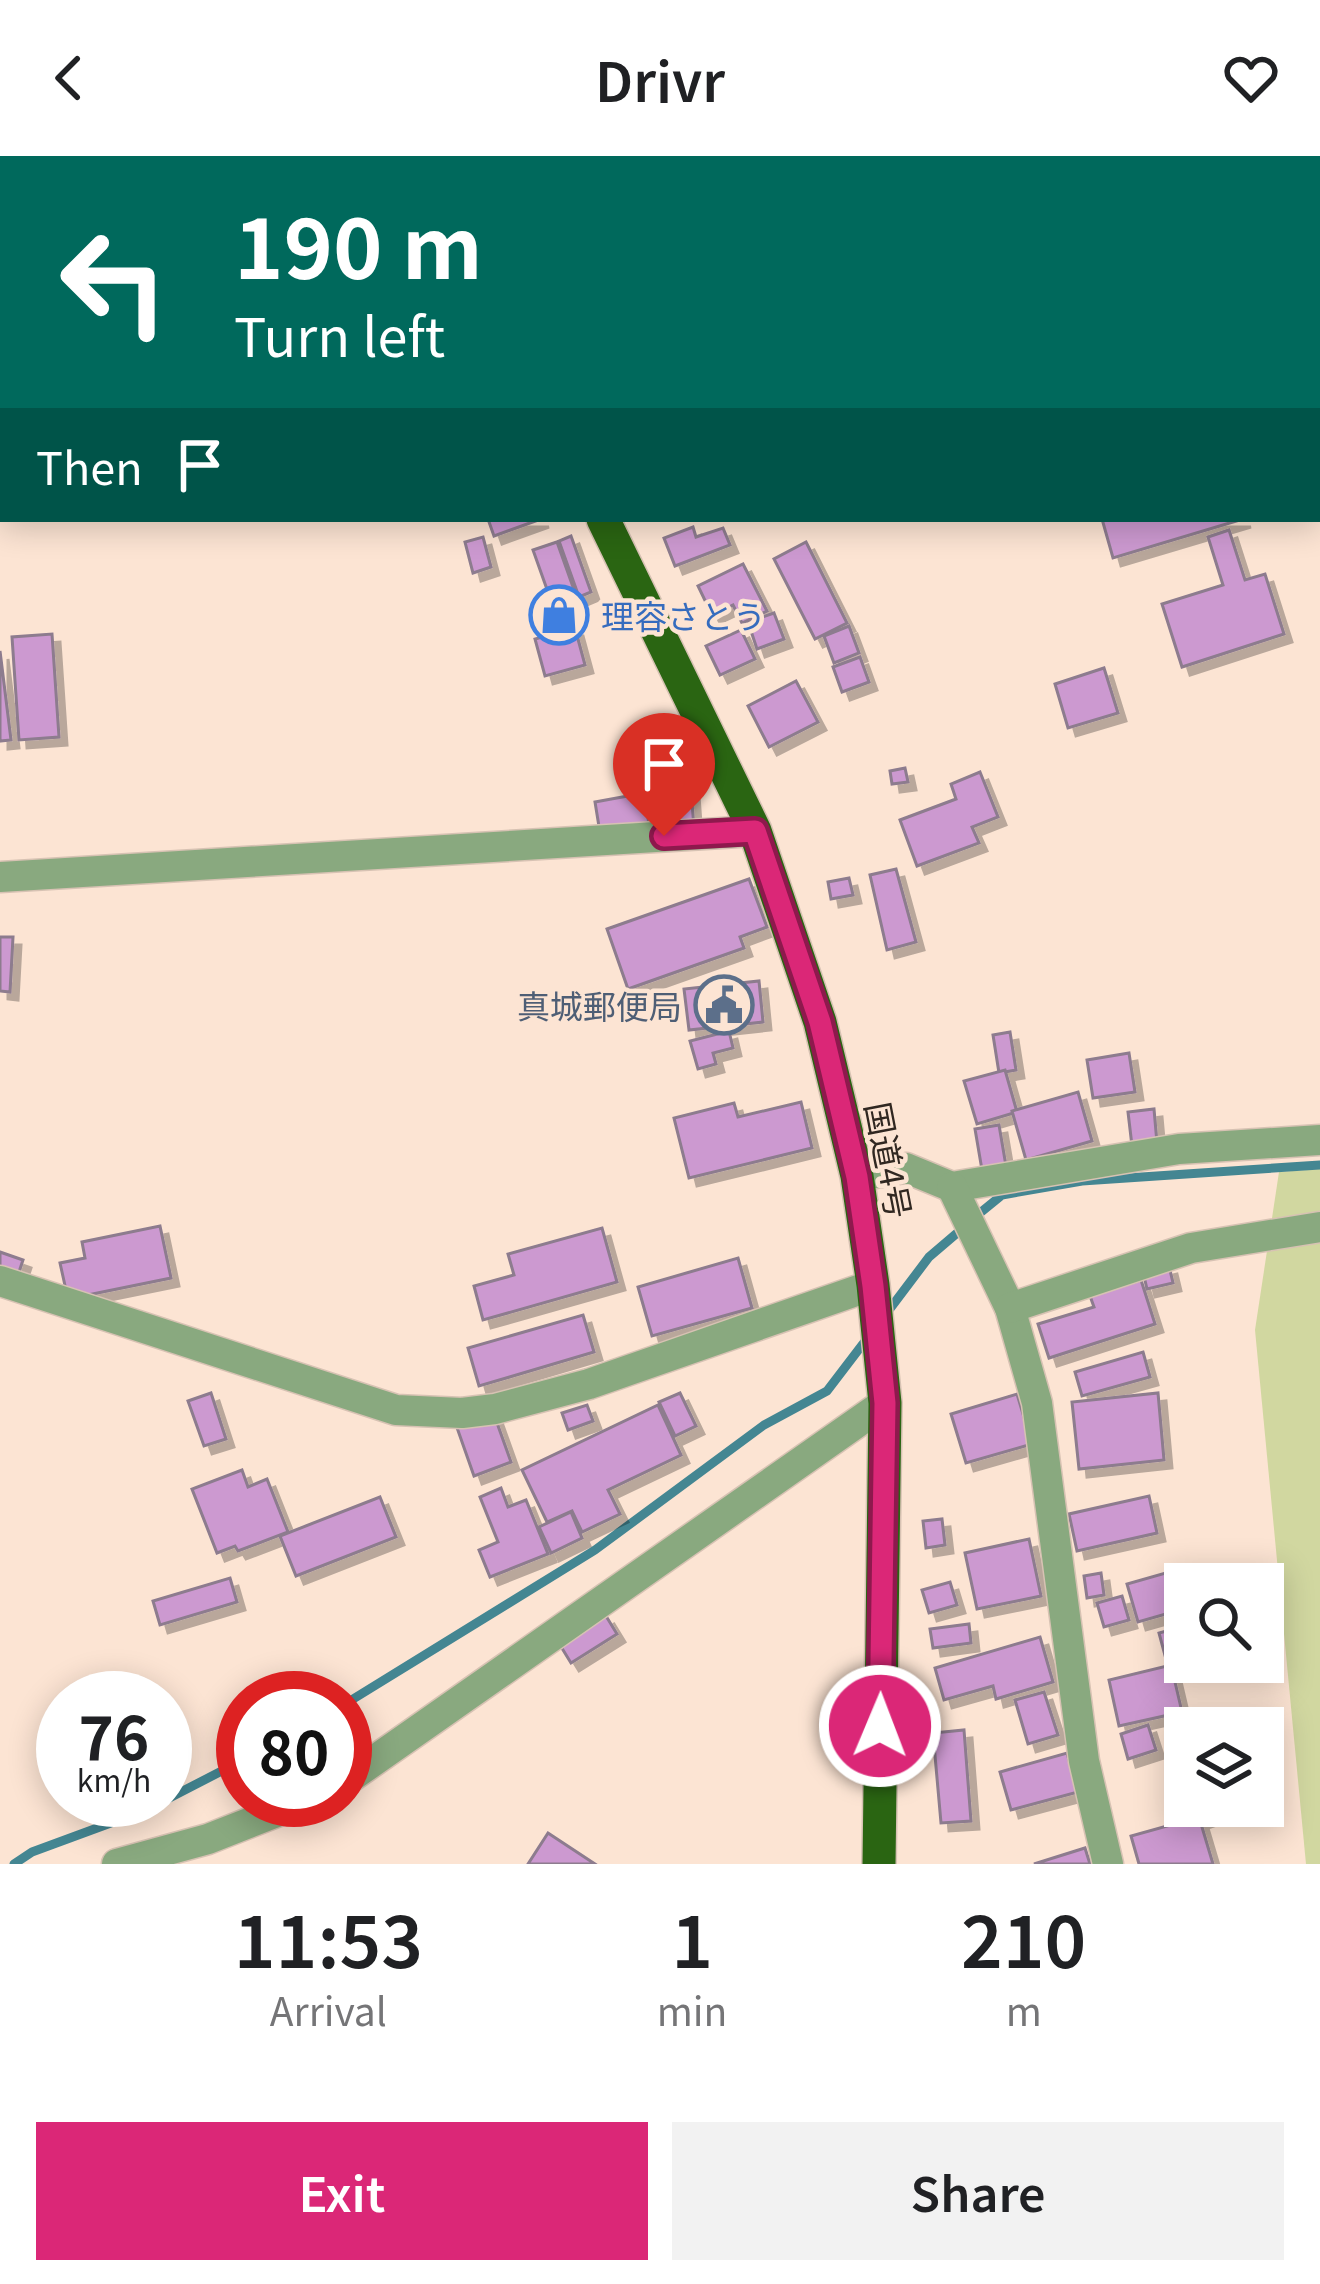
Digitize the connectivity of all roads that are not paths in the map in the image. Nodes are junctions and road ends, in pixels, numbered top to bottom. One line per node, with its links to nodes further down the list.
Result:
1 (604, 522): 2 (highway, 国道4号)
2 (755, 831): 3 (street); 5 (highway, 国道4号)
3 (0, 877)
4 (1320, 1140): 6 (street)
5 (857, 1177): 6 (street); 9 (highway, 国道4号)
6 (956, 1195): 10 (street)
7 (1320, 1227): 10 (street)
8 (0, 1281): 9 (street)
9 (874, 1292): 11 (highway, 国道4号)
10 (1010, 1308): 16 (street)
11 (884, 1388): 12 (street); 15 (highway, 国道4号)
12 (372, 1761)
13 (238, 1827): 14 (street)
14 (116, 1864)
15 (879, 1864)
16 (1108, 1864)

